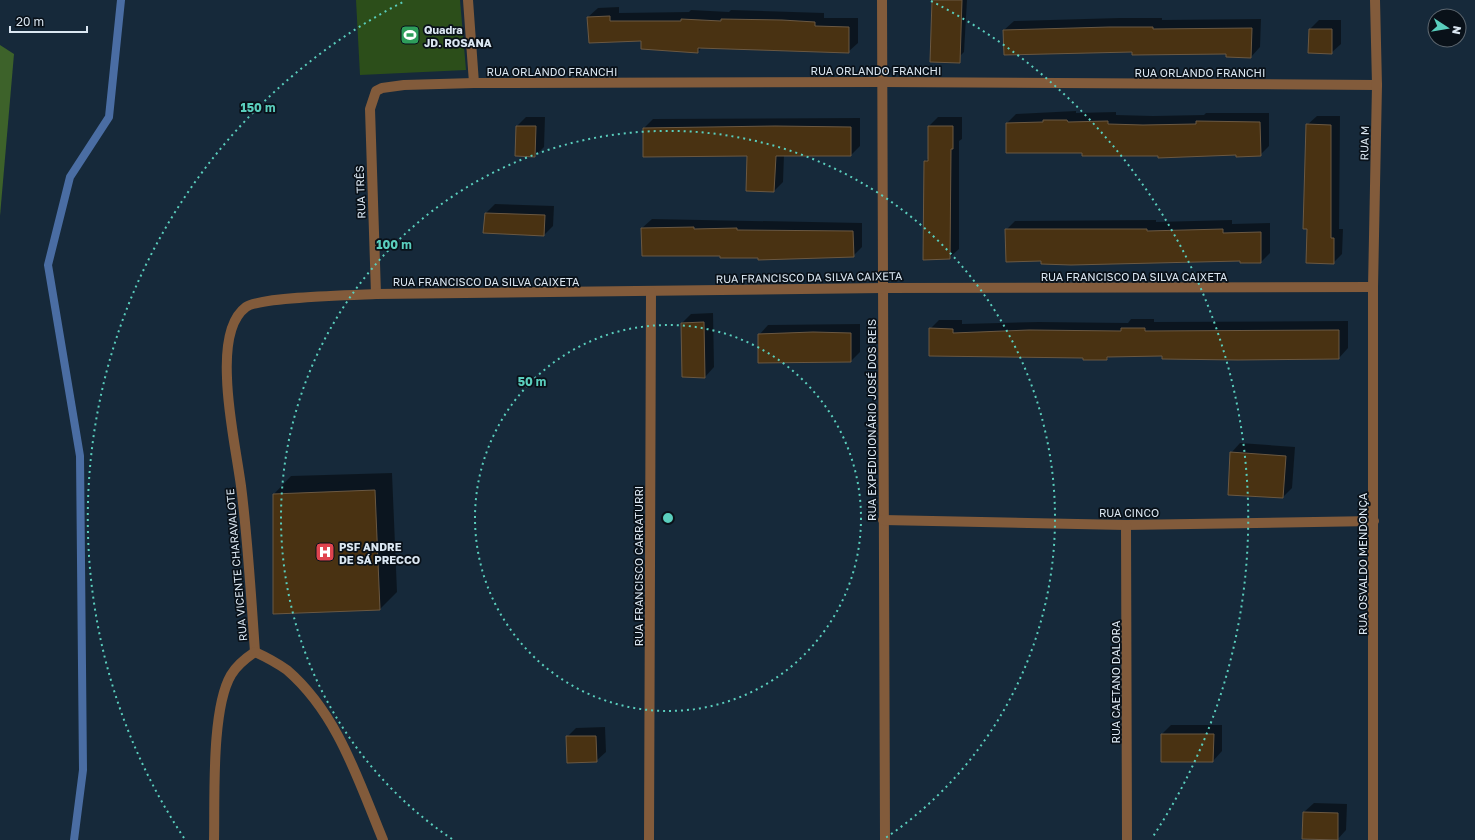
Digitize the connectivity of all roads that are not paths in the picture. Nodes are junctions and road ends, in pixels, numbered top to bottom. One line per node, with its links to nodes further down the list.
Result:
1 (468, 0): 5 (street)
2 (882, 0): 4 (street, RUA EXPEDICIONÁRIO JOSÉ DOS REIS)
3 (1375, 0): 6 (street, RUA M)
4 (881, 82): 5 (street, RUA ORLANDO FRANCHI); 6 (street, RUA ORLANDO FRANCHI); 9 (street, RUA EXPEDICIONÁRIO JOSÉ DOS REIS)
5 (474, 83): 7 (street, RUA ORLANDO FRANCHI)
6 (1377, 84): 8 (street, RUA M)
7 (376, 91): 11 (street, RUA TRÊS)
8 (1373, 287): 9 (street, RUA FRANCISCO DA SILVA CAIXETA); 14 (street, RUA OSVALDO MENDONÇA)
9 (883, 288): 10 (street, RUA FRANCISCO DA SILVA CAIXETA); 13 (street, RUA EXPEDICIONÁRIO JOSÉ DOS REIS)
10 (651, 292): 11 (street, RUA FRANCISCO DA SILVA CAIXETA); 19 (street, RUA FRANCISCO CARRATURRI)
11 (376, 294): 12 (street, RUA FRANCISCO DA SILVA CAIXETA)
12 (247, 306): 16 (street, RUA VICENTE CHARAVALOTE)
13 (883, 520): 15 (street, RUA CINCO); 20 (street, RUA EXPEDICIONÁRIO JOSÉ DOS REIS)
14 (1374, 521): 15 (street, RUA CINCO); 22 (street, RUA OSVALDO MENDONÇA)
15 (1126, 525): 21 (street, RUA CAETANO DALORA)
16 (255, 652): 17 (street, RUA VICENTE CHARAVALOTE); 18 (street)
17 (214, 840)
18 (383, 840)
19 (650, 840)
20 (885, 840)
21 (1127, 840)
22 (1373, 840)

